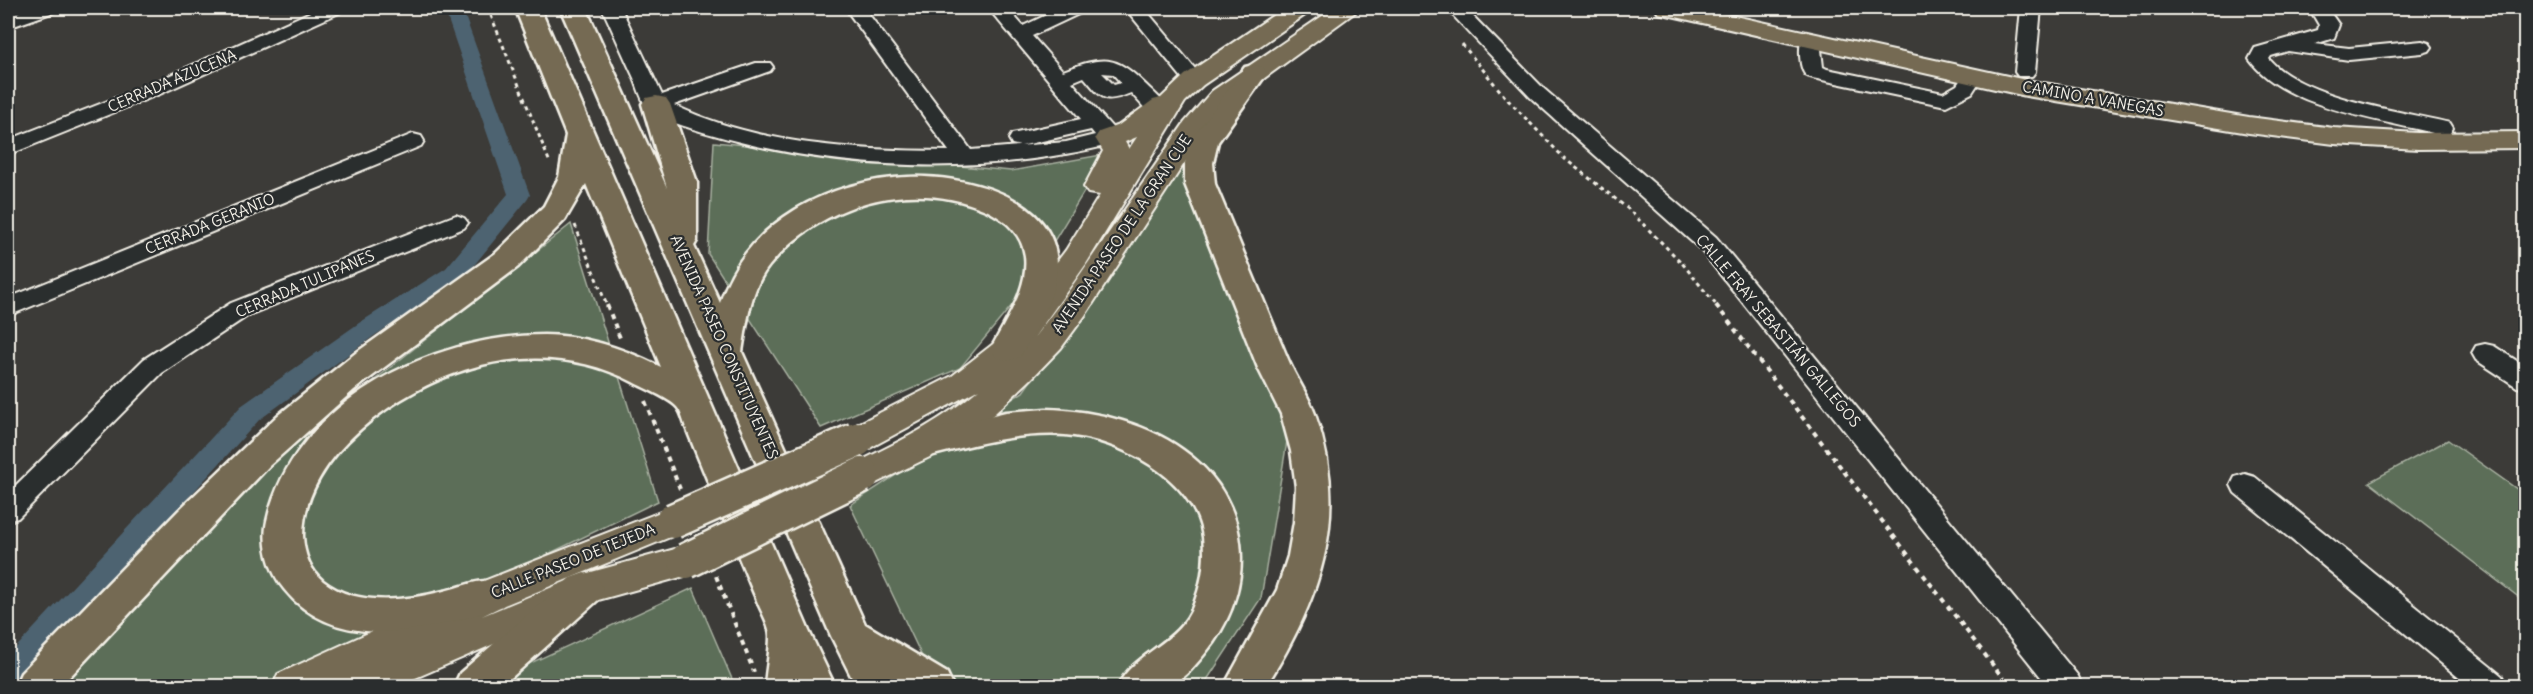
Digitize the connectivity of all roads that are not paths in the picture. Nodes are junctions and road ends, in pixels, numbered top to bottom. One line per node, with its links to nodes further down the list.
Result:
1 (47, 8): 17 (street)
2 (334, 8): 35 (street, CERRADA AZUCENA)
3 (527, 8): 32 (highway)
4 (573, 8): 38 (highway, AVENIDA PASEO CONSTITUYENTES)
5 (612, 8): 26 (street)
6 (854, 8): 36 (street)
7 (997, 8): 18 (street)
8 (1076, 8): 18 (street)
9 (1134, 8): 25 (street)
10 (1299, 8): 25 (main road, AVENIDA PASEO DE LA GRAN CUE)
11 (1349, 8): 23 (main road, AVENIDA PASEO DE LA GRAN CUE)
12 (1455, 8): 65 (street, CALLE FRAY SEBASTIÁN GALLEGOS)
13 (1667, 8): 33 (main road, CAMINO A VANEGAS)
14 (1734, 8): 22 (main road, CAMINO A VANEGAS)
15 (2031, 8): 22 (street)
16 (2318, 8): 19 (street)
17 (8, 22)
18 (1027, 42): 24 (street)
19 (2283, 46): 20 (street); 27 (street)
20 (2422, 47)
21 (763, 67): 26 (street)
22 (2025, 72): 28 (main road, CAMINO A VANEGAS)
23 (1254, 73): 47 (main road, AVENIDA PASEO DE LA GRAN CUE); 64 (highway)
24 (1059, 80): 25 (street); 31 (street)
25 (1176, 95): 31 (main road); 39 (main road, AVENIDA PASEO DE LA GRAN CUE)
26 (656, 104): 36 (street); 38 (highway)
27 (2366, 108): 28 (street); 30 (street)
28 (2386, 125): 30 (main road, CAMINO A VANEGAS)
29 (2526, 126): 30 (main road, CAMINO A VANEGAS)
30 (2442, 128)
31 (1102, 131): 36 (street); 39 (main road)
32 (580, 136): 45 (highway); 55 (highway)
33 (2526, 140)
34 (413, 141): 40 (street, CERRADA GERANIO)
35 (8, 148)
36 (962, 151)
37 (456, 223): 50 (street, CERRADA TULIPANES)
38 (682, 252): 42 (highway, AVENIDA PASEO CONSTITUYENTES)
39 (1076, 257): 41 (main road, AVENIDA PASEO DE LA GRAN CUE)
40 (8, 307)
41 (1008, 349): 42 (highway); 46 (main road, AVENIDA PASEO DE LA GRAN CUE)
42 (725, 352): 54 (highway, AVENIDA PASEO CONSTITUYENTES)
43 (2485, 353): 44 (street)
44 (2526, 380)
45 (691, 399): 52 (highway); 53 (highway)
46 (856, 440): 52 (main road, CALLE PASEO DE TEJEDA, bridge)
47 (926, 444): 48 (main road, AVENIDA PASEO DE LA GRAN CUE); 63 (highway)
48 (862, 476): 51 (main road, CALLE PASEO DE TEJEDA, bridge)
49 (2245, 485): 66 (street)
50 (8, 510)
51 (584, 589): 57 (main road, CALLE PASEO DE TEJEDA); 58 (highway)
52 (489, 595): 56 (main road, CALLE PASEO DE TEJEDA)
53 (790, 634): 59 (highway); 60 (highway)
54 (851, 636): 61 (highway, AVENIDA PASEO CONSTITUYENTES); 62 (highway)
55 (35, 687)
56 (292, 687)
57 (356, 687)
58 (474, 687)
59 (785, 687)
60 (815, 687)
61 (876, 687)
62 (933, 687)
63 (1138, 687)
64 (1244, 687)
65 (2067, 687)
66 (2491, 687)

